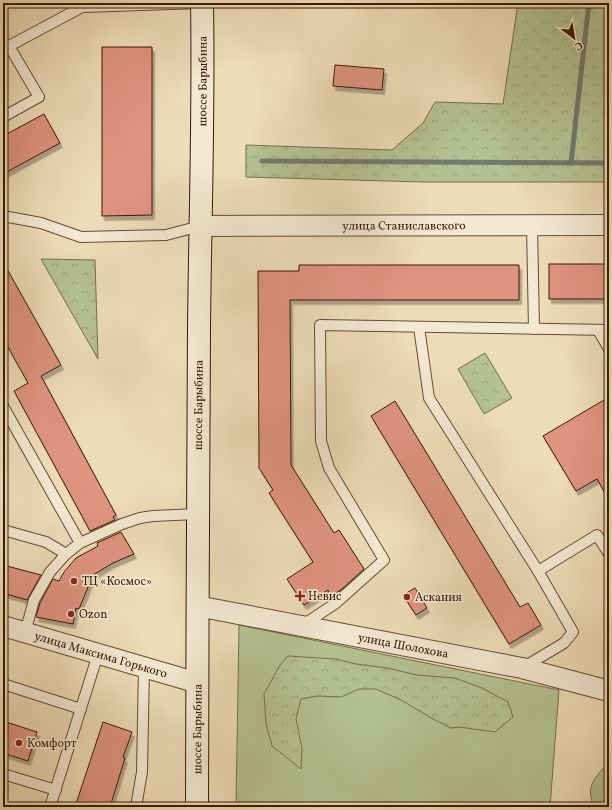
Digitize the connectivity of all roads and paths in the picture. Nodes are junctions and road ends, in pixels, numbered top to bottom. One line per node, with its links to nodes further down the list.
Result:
1 (202, 3): 2 (lane); 7 (main road, шоссе Барыбина)
2 (129, 4): 3 (lane)
3 (3, 117)
4 (3, 216): 7 (lane)
5 (532, 225): 6 (street, улица Станиславского); 7 (street, улица Станиславского); 9 (lane)
6 (609, 225)
7 (200, 226): 14 (main road, шоссе Барыбина)
8 (419, 327): 9 (lane); 19 (lane); 22 (lane)
9 (534, 329): 10 (lane)
10 (598, 330): 11 (lane); 12 (lane)
11 (609, 330)
12 (609, 349)
13 (3, 406): 16 (lane)
14 (197, 514): 16 (lane); 20 (main road, шоссе Барыбина)
15 (3, 530): 17 (lane)
16 (80, 543): 17 (lane)
17 (66, 554): 23 (lane)
18 (609, 554): 19 (lane)
19 (538, 571): 26 (lane)
20 (197, 606): 22 (street, улица Шолохова); 27 (main road, шоссе Барыбина)
21 (3, 626): 23 (street, улица Максима Горького)
22 (301, 626): 26 (street, улица Шолохова)
23 (25, 633): 24 (street, улица Максима Горького)
24 (98, 654): 25 (street, улица Максима Горького); 30 (lane)
25 (144, 667): 27 (street, улица Максима Горького); 34 (lane)
26 (522, 668): 29 (street, улица Шолохова)
27 (198, 683): 35 (main road, шоссе Барыбина)
28 (3, 684): 30 (lane)
29 (609, 691)
30 (81, 709): 32 (lane)
31 (3, 774): 32 (lane)
32 (56, 790): 33 (lane)
33 (50, 807)
34 (136, 807)
35 (196, 807)

